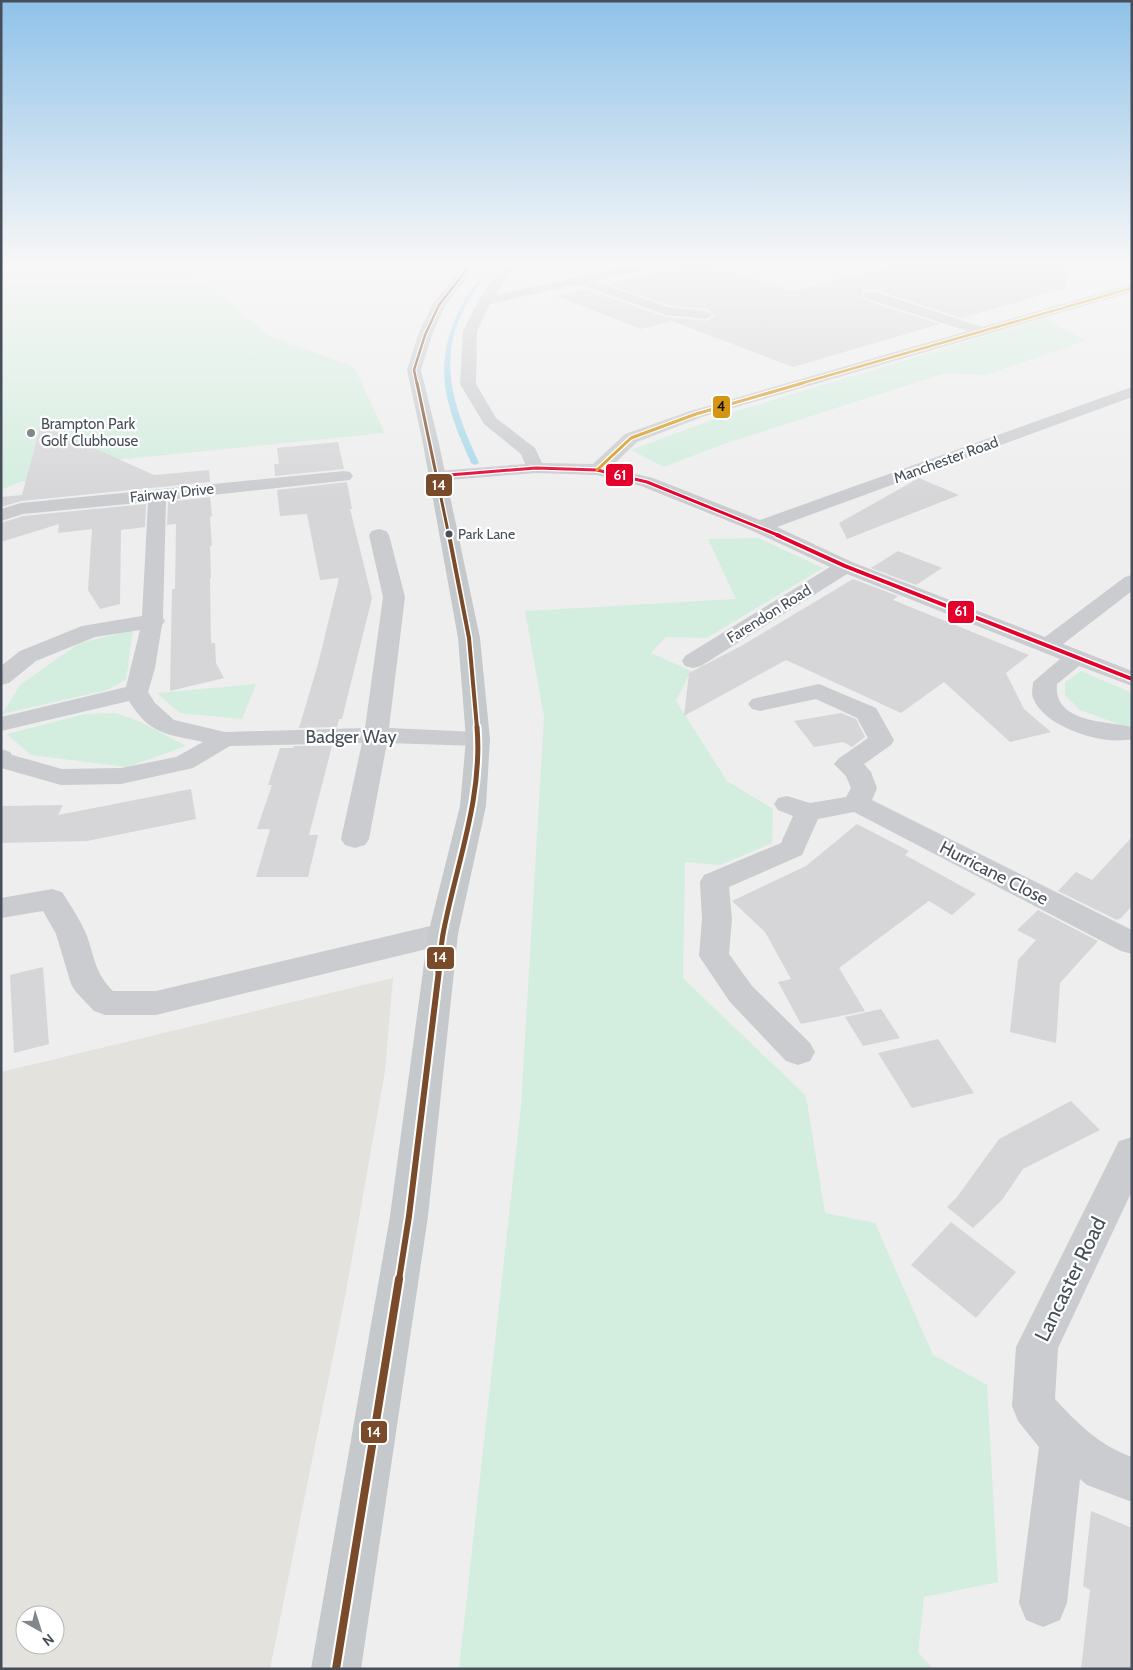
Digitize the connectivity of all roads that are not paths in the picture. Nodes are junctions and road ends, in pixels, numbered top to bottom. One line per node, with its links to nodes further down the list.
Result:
1 (423, 342): 8 (main road)
2 (470, 342): 5 (street)
3 (941, 342): 6 (street)
4 (1132, 392): 11 (street, Manchester Road)
5 (536, 468): 6 (street); 8 (street)
6 (597, 470): 11 (street)
7 (344, 476): 9 (street, Fairway Drive)
8 (437, 476): 27 (main road)
9 (157, 495): 10 (street, Fairway Drive); 15 (street)
10 (1, 515)
11 (760, 527): 13 (street)
12 (379, 535): 25 (street)
13 (845, 566): 16 (street); 18 (street, Farendon Road)
14 (1132, 581): 16 (street)
15 (154, 621): 19 (street); 21 (street)
16 (1047, 646): 17 (street)
17 (1076, 657): 20 (street); 24 (street)
18 (694, 661)
19 (1, 678)
20 (1132, 679)
21 (136, 692): 23 (street); 26 (street, Badger Way)
22 (760, 704): 29 (street)
23 (1, 724)
24 (1126, 733)
25 (376, 735): 26 (street, Badger Way); 27 (street, Badger Way); 30 (street)
26 (225, 739): 28 (street, Badger Way)
27 (478, 739): 32 (main road)
28 (1, 757)
29 (857, 803): 33 (street, Hurricane Close); 34 (street)
30 (355, 840)
31 (1, 908): 32 (street)
32 (443, 934): 39 (main road)
33 (1132, 944)
34 (798, 1052)
35 (1132, 1152): 36 (street, Lancaster Road)
36 (1062, 1440): 37 (street, Lancaster Road); 38 (street)
37 (1132, 1480)
38 (1042, 1603)
39 (336, 1669)

